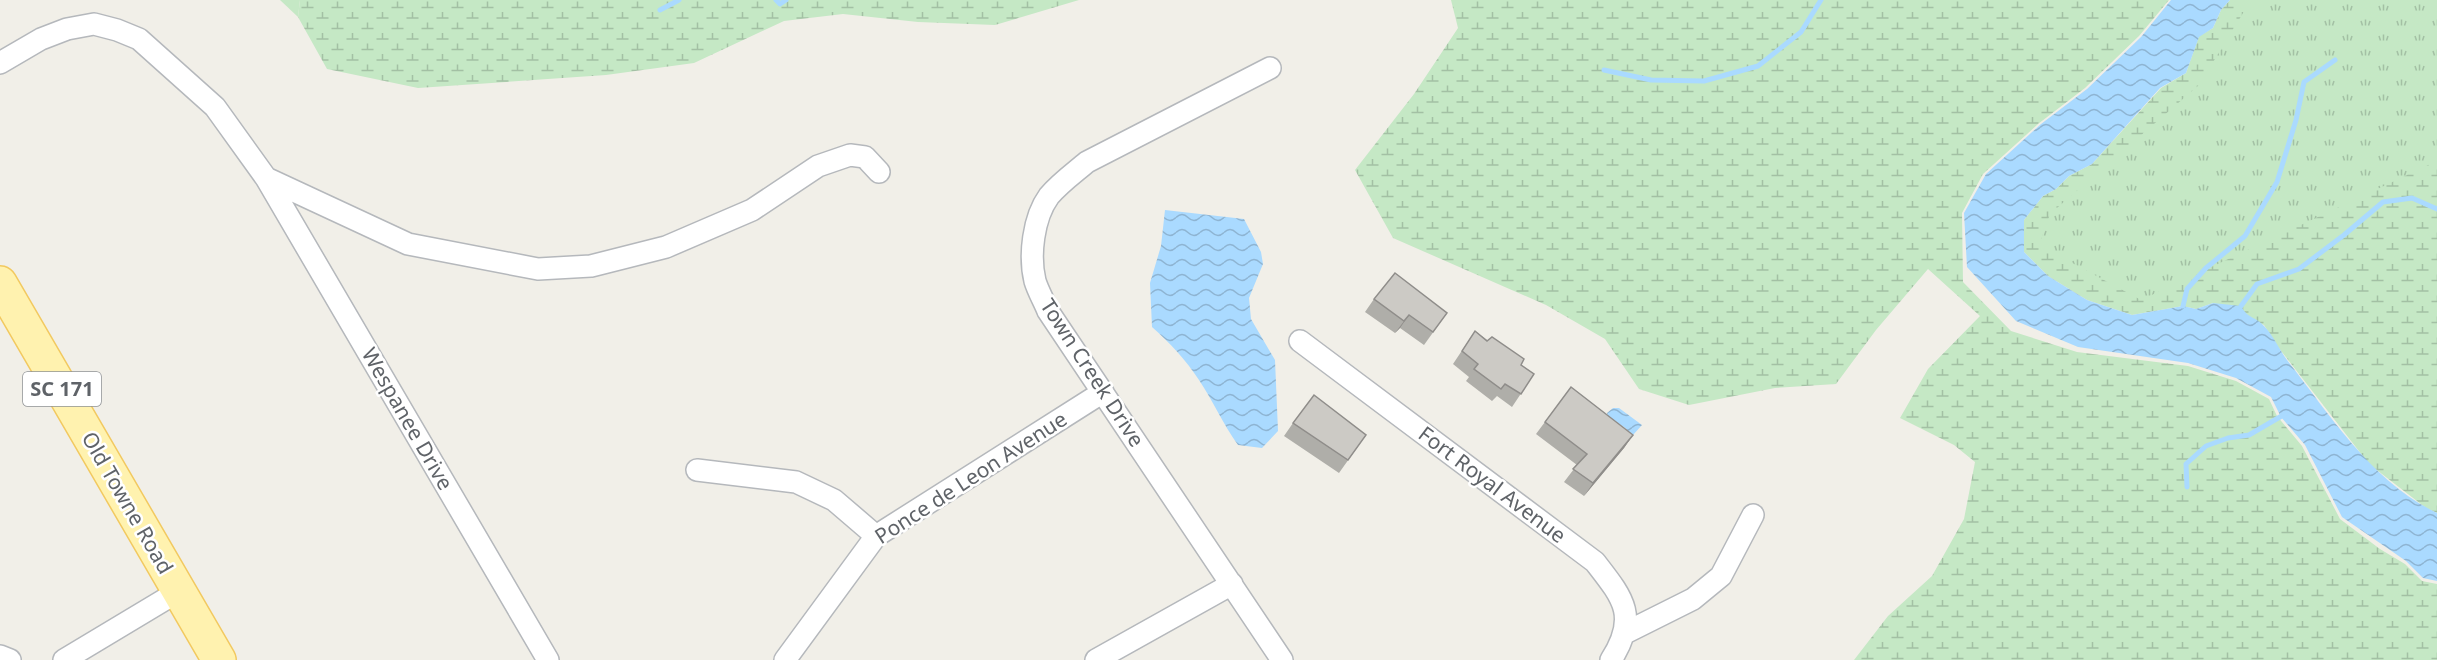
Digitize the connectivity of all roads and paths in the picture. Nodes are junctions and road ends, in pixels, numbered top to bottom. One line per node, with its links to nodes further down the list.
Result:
1 (0, 63): 4 (street, Wespanee Drive)
2 (1270, 68): 7 (street, Town Creek Drive)
3 (879, 172): 4 (street)
4 (266, 178): 18 (street, Wespanee Drive)
5 (0, 283): 12 (main road, Old Towne Road / SC 171)
6 (1300, 341): 13 (street, Fort Royal Avenue)
7 (1103, 392): 10 (street, Ponce de Leon Avenue); 11 (street, Town Creek Drive)
8 (697, 470): 10 (street)
9 (1753, 515): 13 (street)
10 (876, 536): 19 (street, Ponce de Leon Avenue)
11 (1232, 585): 20 (street); 21 (street, Town Creek Drive)
12 (179, 591): 16 (street); 17 (main road, Old Towne Road / SC 171)
13 (1624, 633): 22 (street, Fort Royal Avenue)
14 (0, 656): 15 (street)
15 (10, 660)
16 (64, 660)
17 (219, 660)
18 (548, 660)
19 (785, 660)
20 (1096, 660)
21 (1282, 660)
22 (1611, 660)

